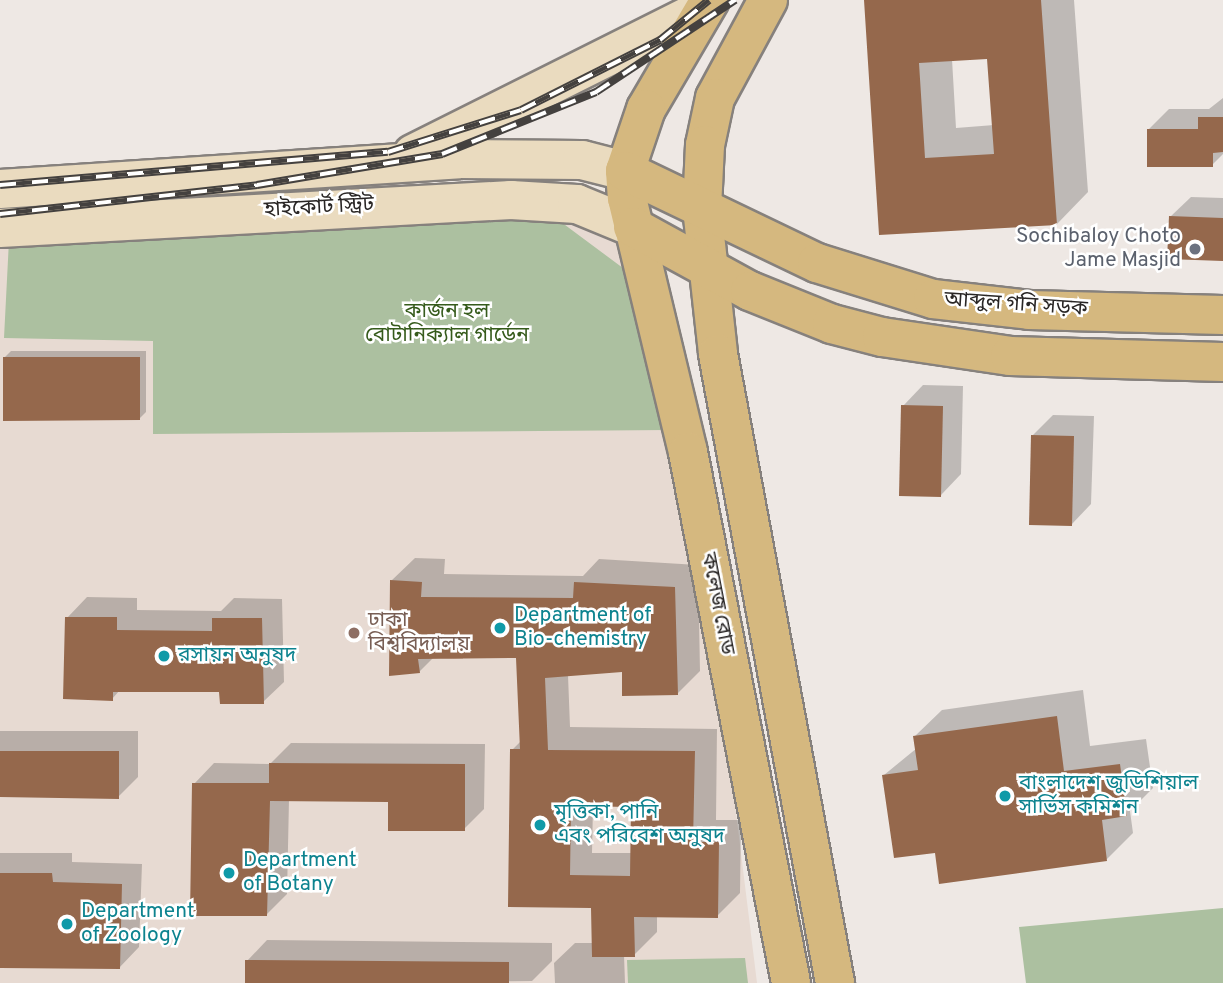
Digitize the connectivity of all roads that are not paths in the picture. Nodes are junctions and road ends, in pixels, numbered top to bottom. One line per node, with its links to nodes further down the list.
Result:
1 (768, 0): 6 (main road)
2 (706, 4): 3 (main road); 4 (main road)
3 (392, 164): 4 (main road, হাইকোর্ট স্ট্রিট); 5 (main road, হাইকোর্ট স্ট্রিট)
4 (625, 170): 6 (main road, আব্দুল গনি সড়ক); 7 (main road, কলেজ রোড)
5 (0, 189)
6 (702, 208): 9 (main road); 10 (main road, আব্দুল গনি সড়ক)
7 (633, 227): 8 (main road, হাইকোর্ট স্ট্রিট); 9 (main road); 12 (main road, কলেজ রোড)
8 (0, 228)
9 (708, 270): 11 (main road); 13 (main road)
10 (1223, 315)
11 (1223, 362)
12 (791, 983)
13 (835, 983)

